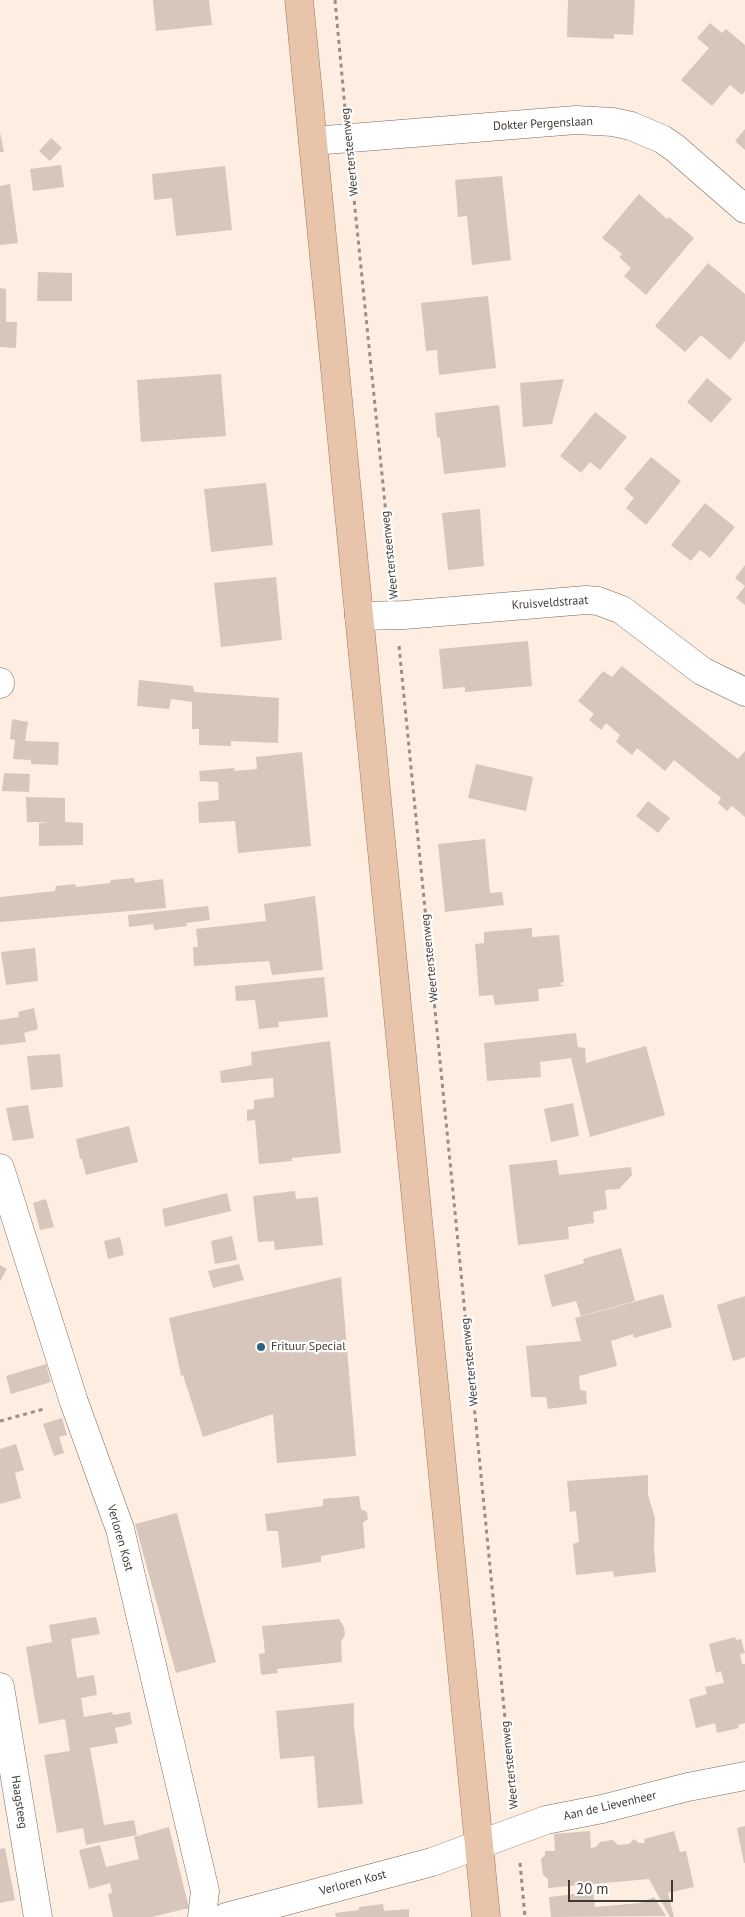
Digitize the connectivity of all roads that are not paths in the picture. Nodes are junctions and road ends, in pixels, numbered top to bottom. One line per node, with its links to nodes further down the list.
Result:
1 (299, 0): 2 (main road)
2 (313, 140): 3 (street, Dokter Pergenslaan); 4 (main road)
3 (745, 209)
4 (359, 616): 5 (street, Kruisveldstraat); 9 (main road)
5 (745, 692)
6 (0, 1168): 11 (street, Verloren Kost)
7 (0, 1688): 10 (street, Haagsteeg)
8 (745, 1776): 9 (street, Aan de Lievenheer)
9 (479, 1845): 12 (street, Verloren Kost); 13 (main road)
10 (38, 1917)
11 (202, 1917)
12 (226, 1917)
13 (486, 1917)

